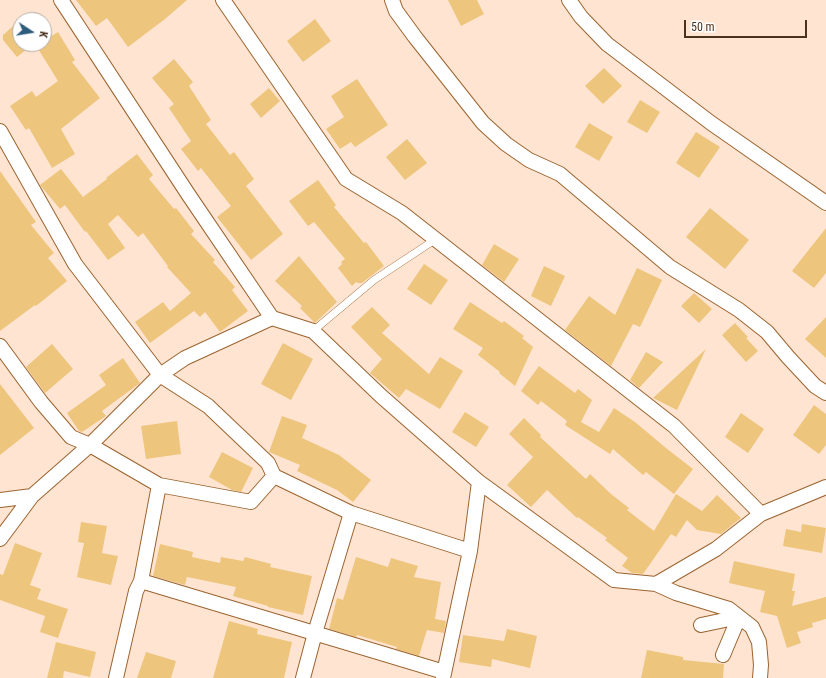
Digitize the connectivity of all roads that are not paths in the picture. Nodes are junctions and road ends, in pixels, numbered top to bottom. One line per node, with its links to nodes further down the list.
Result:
1 (61, 0): 8 (street)
2 (224, 0): 7 (street)
3 (392, 0): 12 (street)
4 (569, 0): 6 (street)
5 (0, 131): 11 (street)
6 (826, 203)
7 (436, 239): 9 (lane); 21 (street)
8 (272, 318): 9 (street); 11 (street)
9 (313, 331): 15 (street)
10 (0, 346): 13 (street)
11 (160, 375): 13 (street); 14 (street)
12 (826, 393)
13 (90, 444): 16 (street); 18 (street)
14 (274, 476): 16 (street); 20 (street)
15 (480, 482): 23 (street); 25 (street)
16 (159, 485): 24 (street)
17 (826, 487): 21 (street)
18 (32, 496): 19 (street); 22 (street)
19 (0, 500)
20 (351, 513): 23 (street); 28 (street)
21 (761, 514): 25 (street)
22 (0, 539)
23 (470, 551): 30 (street)
24 (142, 581): 28 (street); 31 (street)
25 (656, 584): 26 (street)
26 (739, 617): 27 (street); 29 (street); 33 (street)
27 (701, 625)
28 (315, 633): 30 (street); 32 (street)
29 (723, 655)
30 (443, 675)
31 (116, 678)
32 (303, 678)
33 (760, 678)

